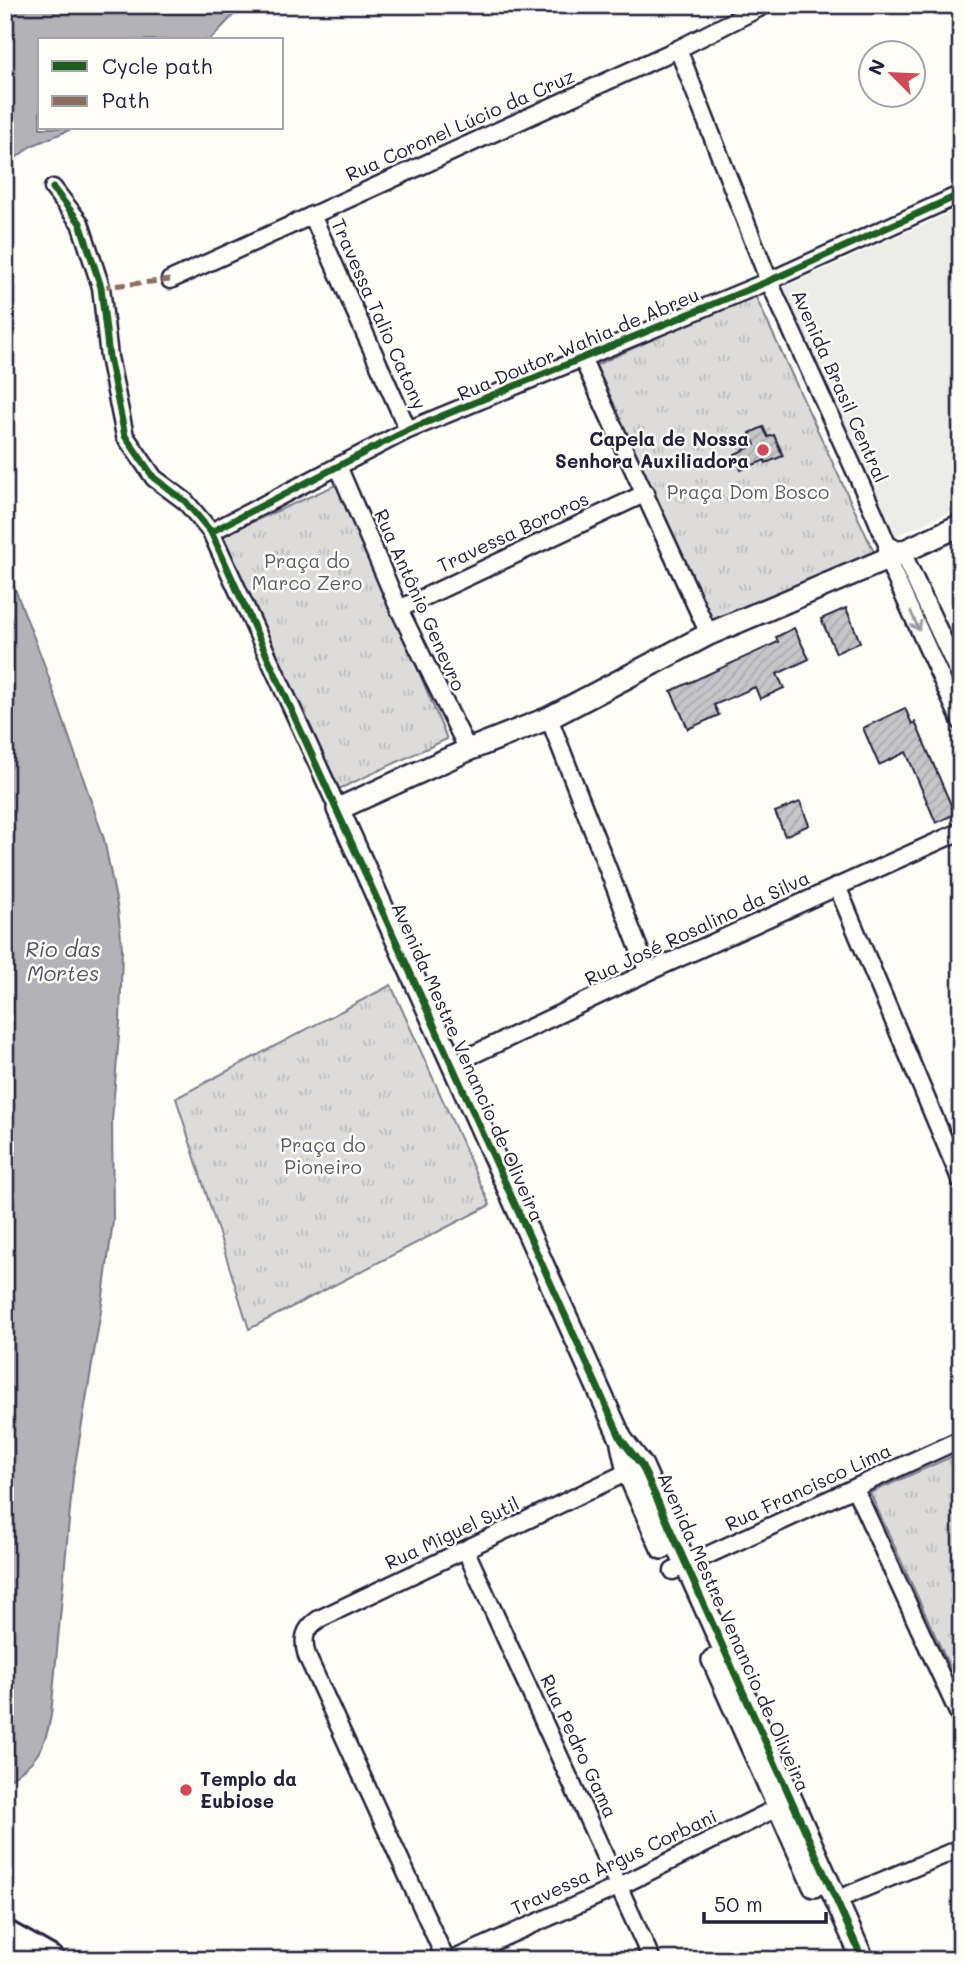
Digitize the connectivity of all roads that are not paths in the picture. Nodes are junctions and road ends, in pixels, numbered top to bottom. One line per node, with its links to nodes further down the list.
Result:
1 (765, 5): 2 (street, Rua Coronel Lúcio da Cruz)
2 (678, 49): 5 (street, Rua Coronel Lúcio da Cruz); 7 (street, Avenida Brasil Central)
3 (53, 188): 13 (street, Avenida Mestre Venancio de Oliveira)
4 (961, 194): 7 (street, Rua Doutor Wahia de Abreu)
5 (312, 215): 6 (street, Rua Coronel Lúcio da Cruz); 9 (street, Travessa Talio Catony)
6 (170, 280)
7 (769, 281): 8 (street, Rua Doutor Wahia de Abreu); 14 (street, Avenida Brasil Central)
8 (583, 360): 9 (street, Rua Doutor Wahia de Abreu); 11 (street)
9 (408, 430): 10 (street, Rua Doutor Wahia de Abreu)
10 (338, 466): 13 (street, Rua Doutor Wahia de Abreu); 15 (street, Rua Antônio Genevro)
11 (646, 493): 15 (street, Travessa Bororos); 16 (street)
12 (961, 525): 14 (street)
13 (211, 532): 21 (street, Avenida Mestre Venancio de Oliveira)
14 (892, 552): 16 (street); 17 (street, Avenida Brasil Central); 19 (street, Avenida Brasil Central, one-way to 19)
15 (398, 609): 20 (street, Rua Antônio Genevro)
16 (709, 634): 18 (street)
17 (961, 678)
18 (550, 718): 20 (street); 24 (street)
19 (961, 722)
20 (468, 751): 21 (street)
21 (338, 809): 25 (street, Avenida Mestre Venancio de Oliveira)
22 (961, 831): 23 (street, Rua José Rosalino da Silva)
23 (837, 886): 24 (street, Rua José Rosalino da Silva); 26 (street)
24 (648, 972): 25 (street, Rua José Rosalino da Silva)
25 (451, 1065): 28 (street, Avenida Mestre Venancio de Oliveira)
26 (961, 1181)
27 (961, 1439): 29 (street, Rua Francisco Lima)
28 (635, 1469): 30 (street, Rua Miguel Sutil); 31 (street, Avenida Mestre Venancio de Oliveira)
29 (855, 1489): 31 (street, Rua Francisco Lima); 32 (street)
30 (466, 1551): 35 (street, Rua Pedro Gama); 39 (street, Rua Miguel Sutil)
31 (680, 1569): 33 (street, Avenida Mestre Venancio de Oliveira)
32 (961, 1718)
33 (786, 1803): 35 (street, Travessa Argus Corbani); 36 (street, Avenida Mestre Venancio de Oliveira); 42 (street, Avenida Mestre Venancio de Oliveira)
34 (961, 1848): 36 (street)
35 (620, 1886): 40 (street, Travessa Argus Corbani); 41 (street, Rua Pedro Gama)
36 (836, 1900): 43 (street, Avenida Mestre Venancio de Oliveira)
37 (5, 1934): 38 (main road)
38 (51, 1960)
39 (446, 1960)
40 (452, 1960)
41 (652, 1960)
42 (847, 1960)
43 (863, 1960)

